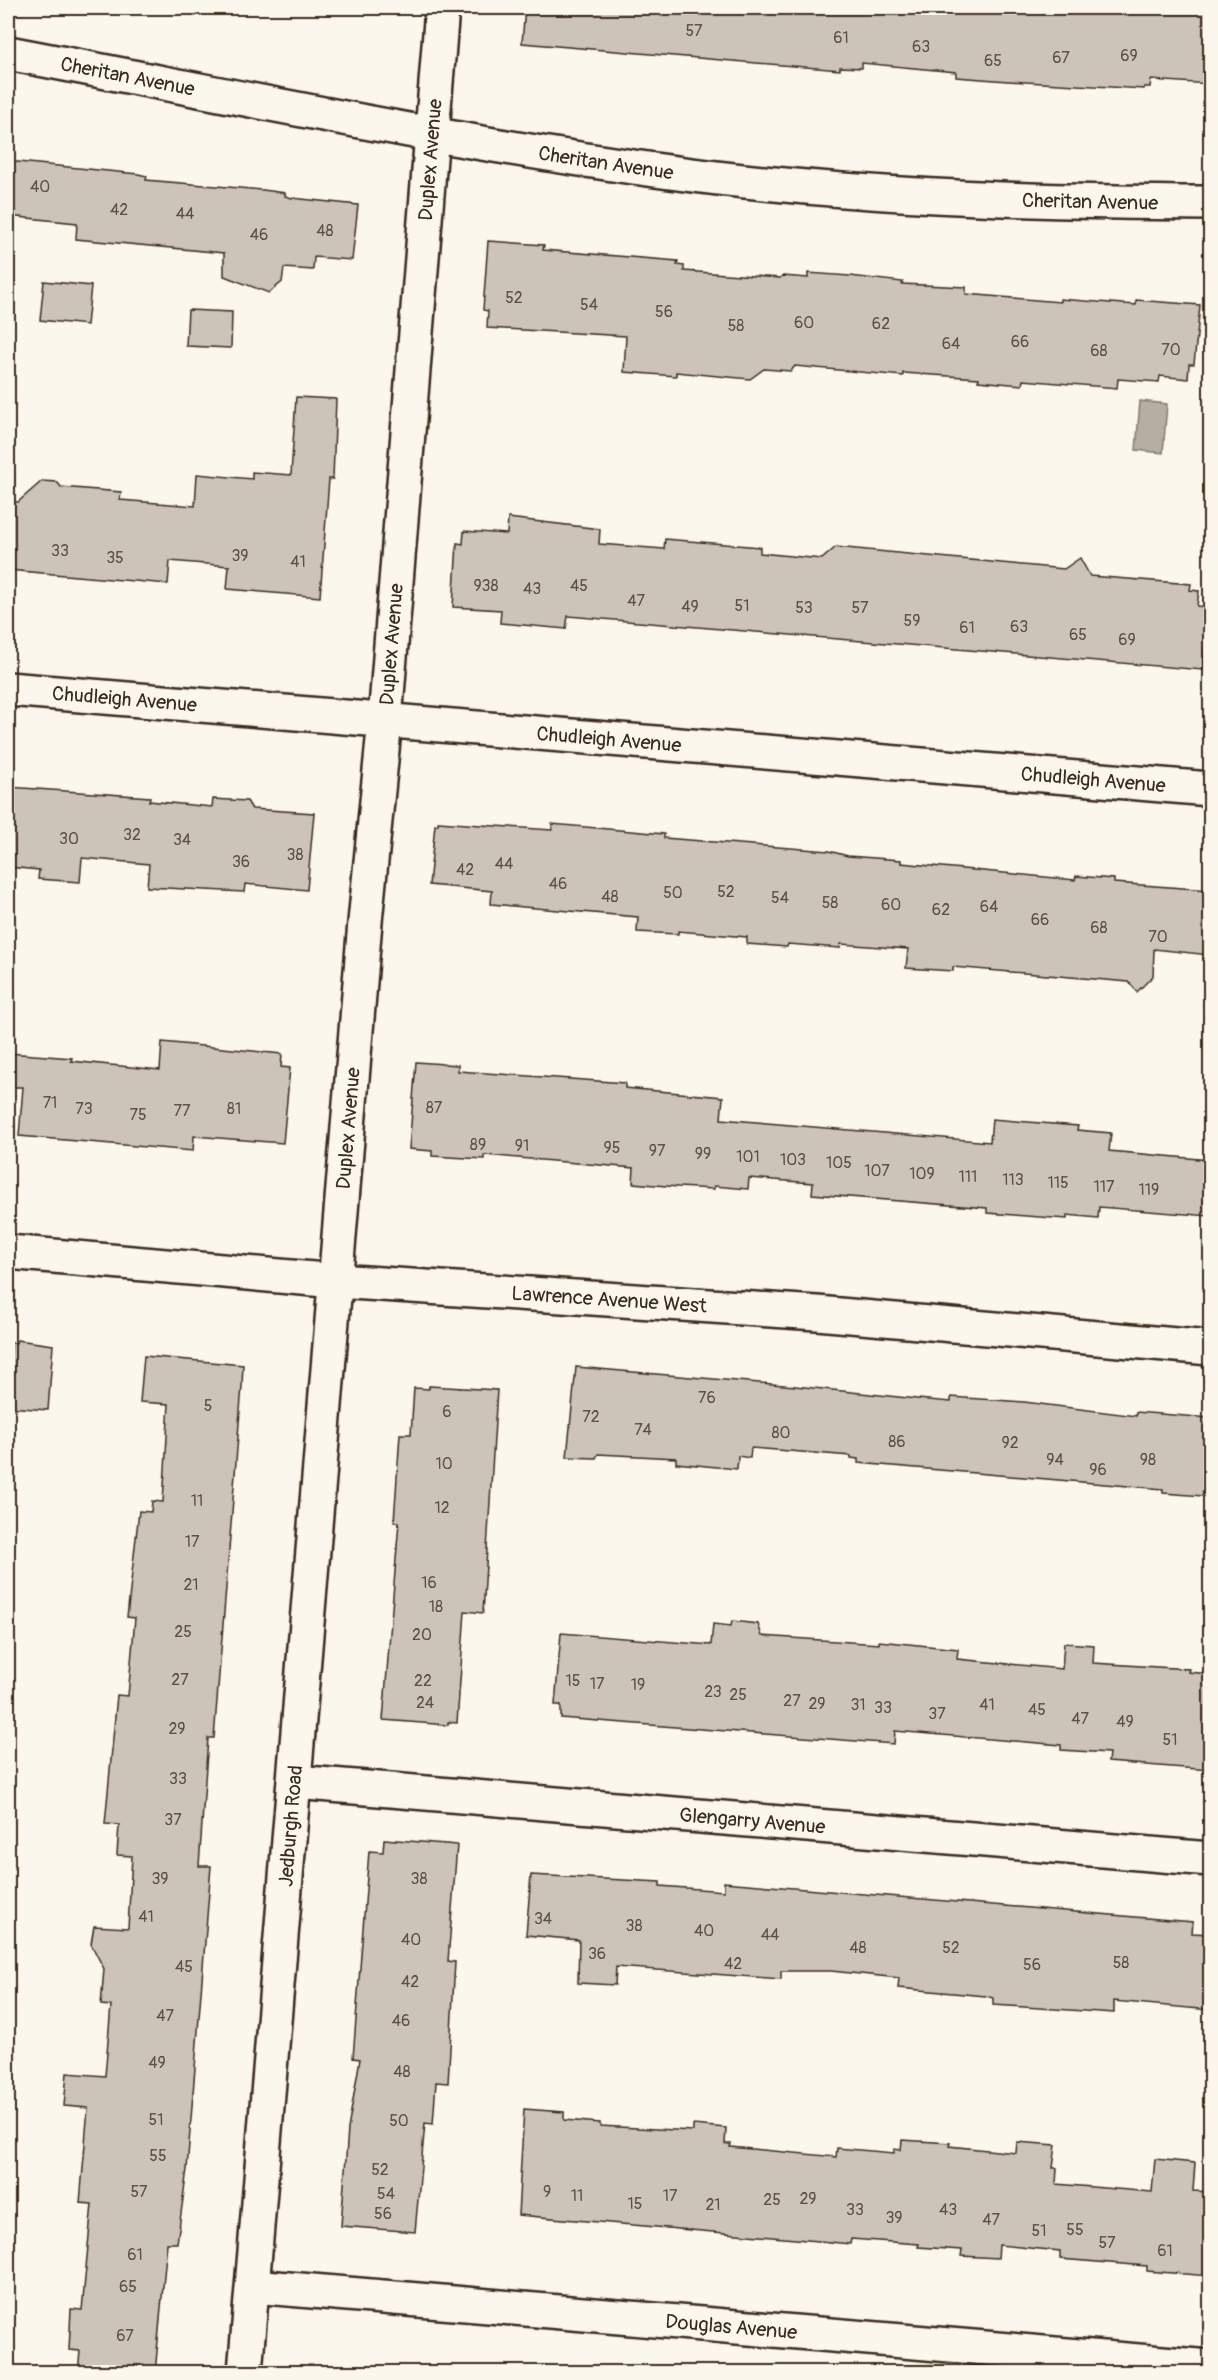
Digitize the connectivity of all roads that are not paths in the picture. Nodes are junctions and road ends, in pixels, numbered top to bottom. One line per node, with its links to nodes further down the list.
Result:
1 (442, 8): 3 (street, Duplex Avenue)
2 (8, 53): 3 (street, Cheritan Avenue)
3 (431, 133): 4 (street, Cheritan Avenue); 6 (street, Duplex Avenue)
4 (1210, 202)
5 (8, 689): 6 (street, Chudleigh Avenue)
6 (385, 720): 7 (street, Chudleigh Avenue); 9 (street, Duplex Avenue)
7 (1210, 789)
8 (8, 1252): 9 (street, Lawrence Avenue West)
9 (336, 1281): 10 (street, Lawrence Avenue West); 11 (street, Jedburgh Road)
10 (1210, 1348)
11 (295, 1782): 12 (street, Glengarry Avenue); 13 (street, Jedburgh Road)
12 (1210, 1859)
13 (253, 2286): 14 (street, Douglas Avenue); 15 (street, Jedburgh Road)
14 (1210, 2367)
15 (245, 2373)

